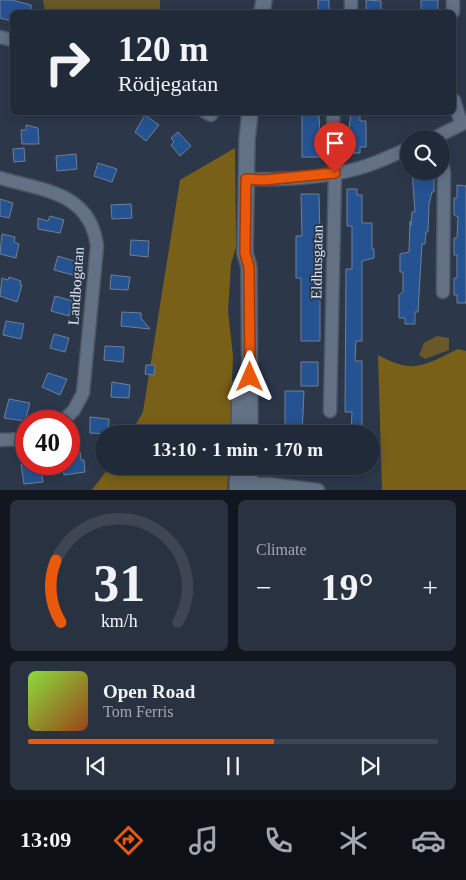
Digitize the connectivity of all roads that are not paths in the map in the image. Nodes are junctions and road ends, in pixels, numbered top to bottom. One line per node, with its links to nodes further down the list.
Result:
1 (456, 105): 4 (street)
2 (250, 115): 9 (street)
3 (334, 115): 7 (street, Eldhusgatan)
4 (464, 123): 5 (street)
5 (450, 130)
6 (400, 152): 7 (street)
7 (335, 173): 9 (street); 14 (street, Eldhusgatan)
8 (0, 178): 13 (street, Landbogatan)
9 (246, 179): 11 (street)
10 (444, 180): 12 (street)
11 (245, 253): 15 (street); 16 (street)
12 (443, 292)
13 (74, 410)
14 (330, 411)
15 (239, 425)
16 (250, 425)
17 (15, 439): 18 (street)
18 (0, 440)
19 (247, 475): 20 (street)
20 (243, 487): 21 (street)
21 (318, 490)

